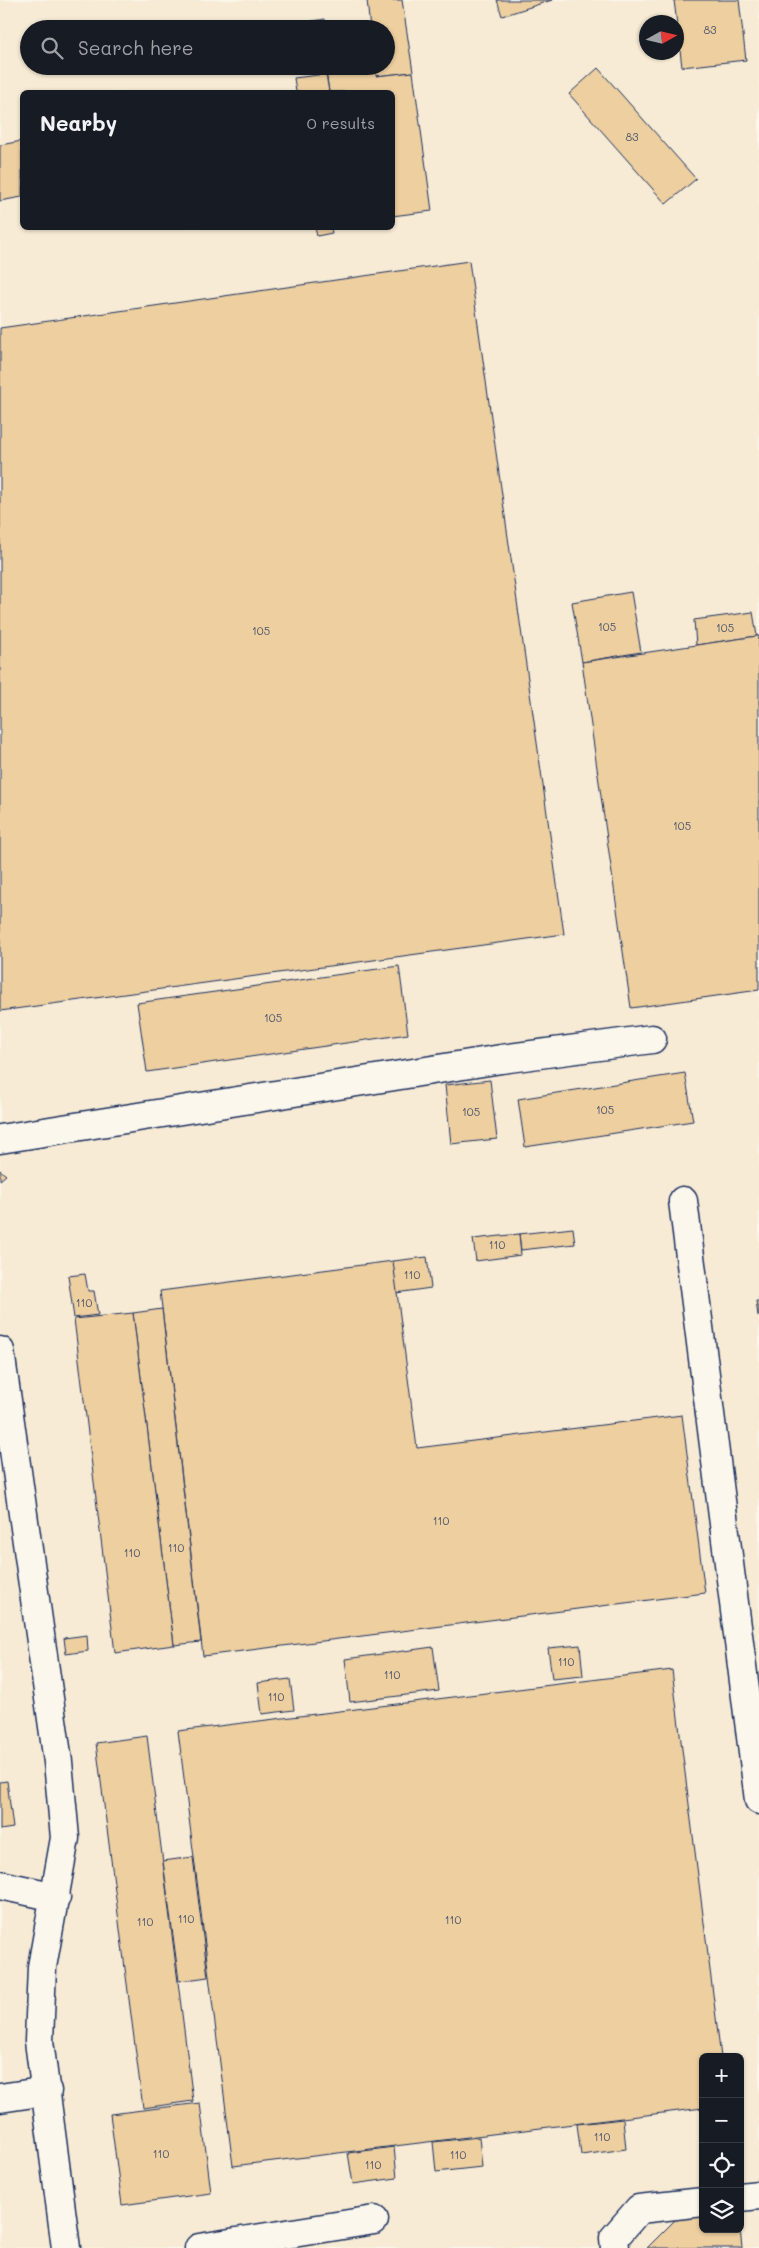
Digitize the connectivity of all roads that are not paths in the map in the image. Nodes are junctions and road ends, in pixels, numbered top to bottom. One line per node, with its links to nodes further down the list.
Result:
1 (652, 1039): 2 (street)
2 (0, 1139)
3 (683, 1201): 5 (street)
4 (0, 1351): 7 (street)
5 (759, 1800)
6 (0, 1886): 7 (street)
7 (56, 1897): 8 (street)
8 (47, 2091): 9 (street); 14 (street)
9 (0, 2098)
10 (759, 2195): 11 (street)
11 (744, 2197)
12 (699, 2202): 16 (street)
13 (374, 2220): 15 (street)
14 (66, 2248)
15 (199, 2248)
16 (615, 2248)

